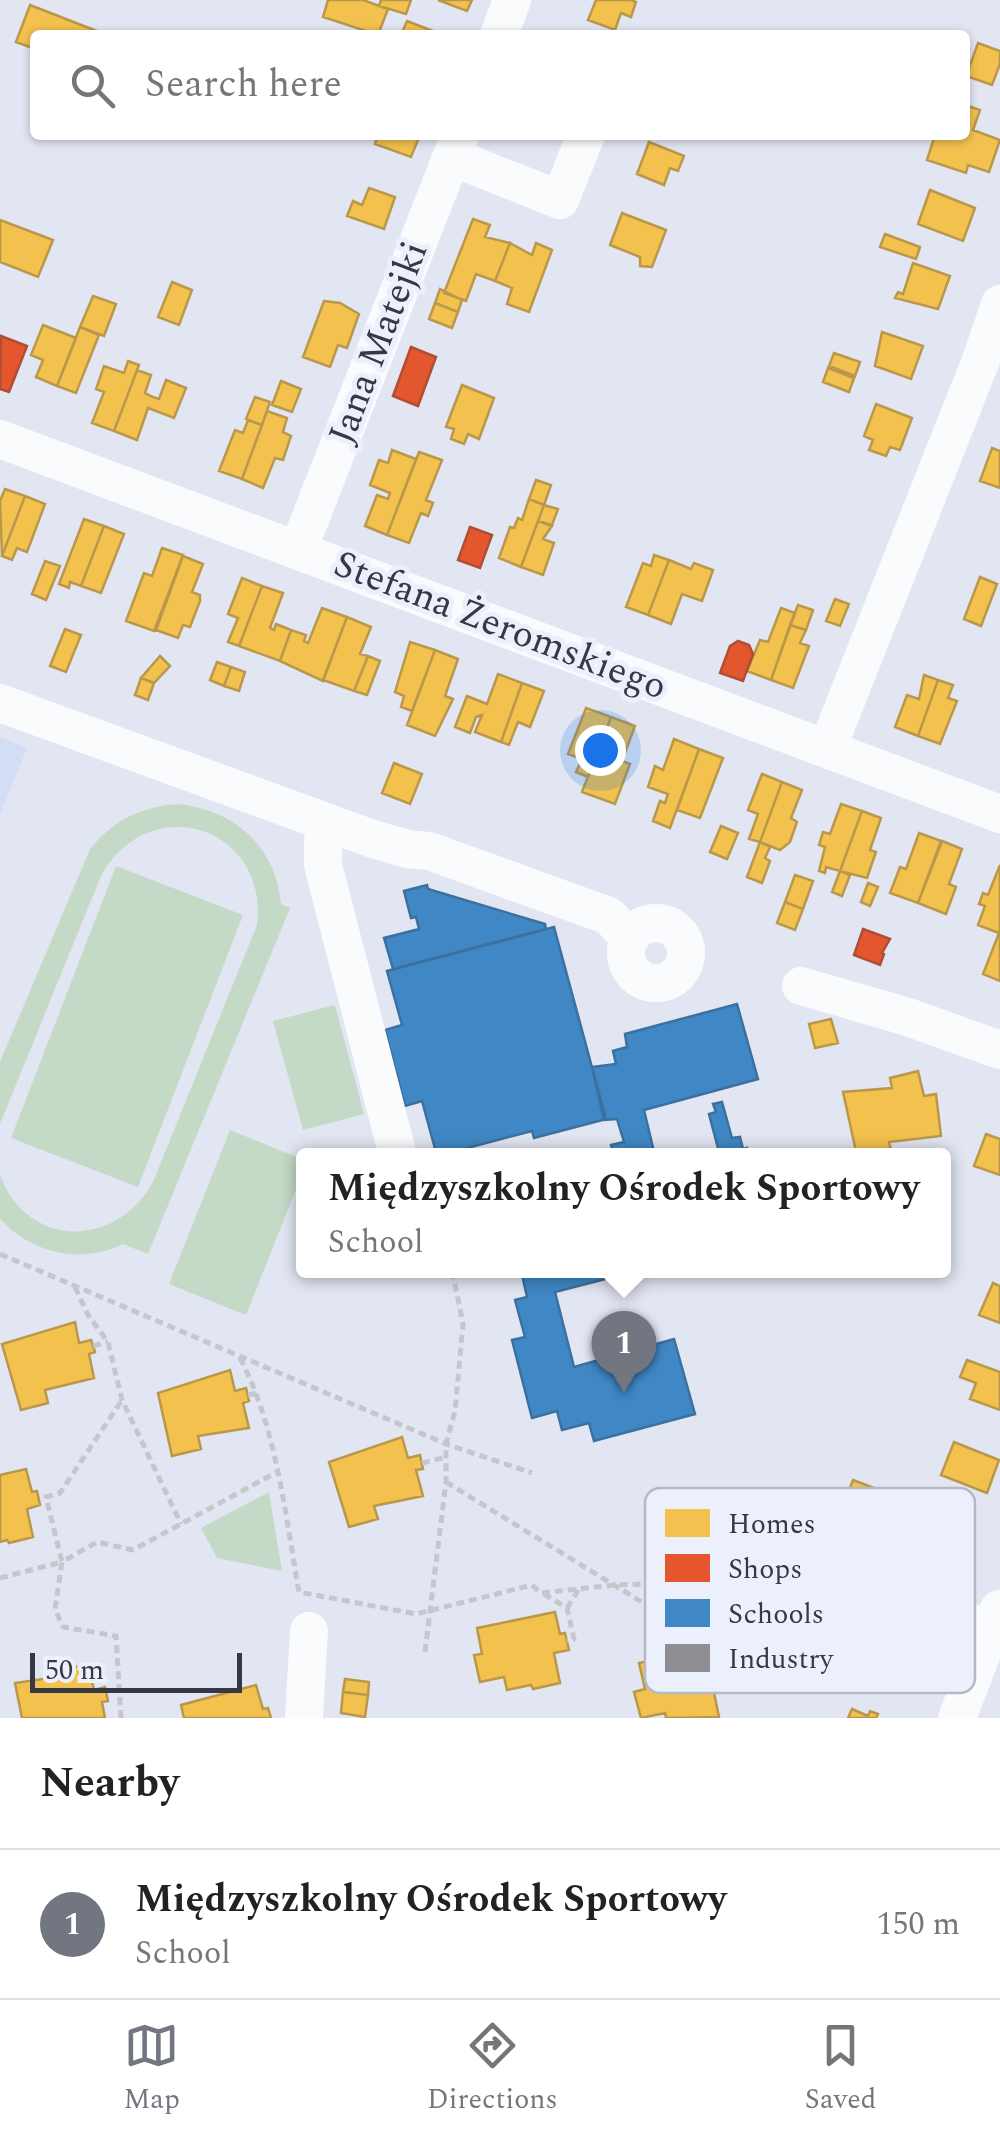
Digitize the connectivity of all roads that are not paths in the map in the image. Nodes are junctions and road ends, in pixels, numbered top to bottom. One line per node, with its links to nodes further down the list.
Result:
1 (512, 0): 2 (street)
2 (501, 30)
3 (584, 140): 4 (street)
4 (456, 146): 7 (street, Jana Matejki)
5 (1000, 304): 9 (street)
6 (0, 439): 7 (street, Stefana Żeromskiego)
7 (298, 550): 9 (street, Stefana Żeromskiego)
8 (0, 703): 11 (street)
9 (828, 750): 10 (street, Stefana Żeromskiego)
10 (1000, 814)
11 (329, 823): 12 (street); 15 (street)
12 (629, 938)
13 (801, 986): 14 (street)
14 (1000, 1050)
15 (396, 1148)
16 (997, 1618): 18 (street)
17 (309, 1631): 20 (street)
18 (975, 1672)
19 (966, 1693): 21 (street)
20 (304, 1718)
21 (956, 1718)

